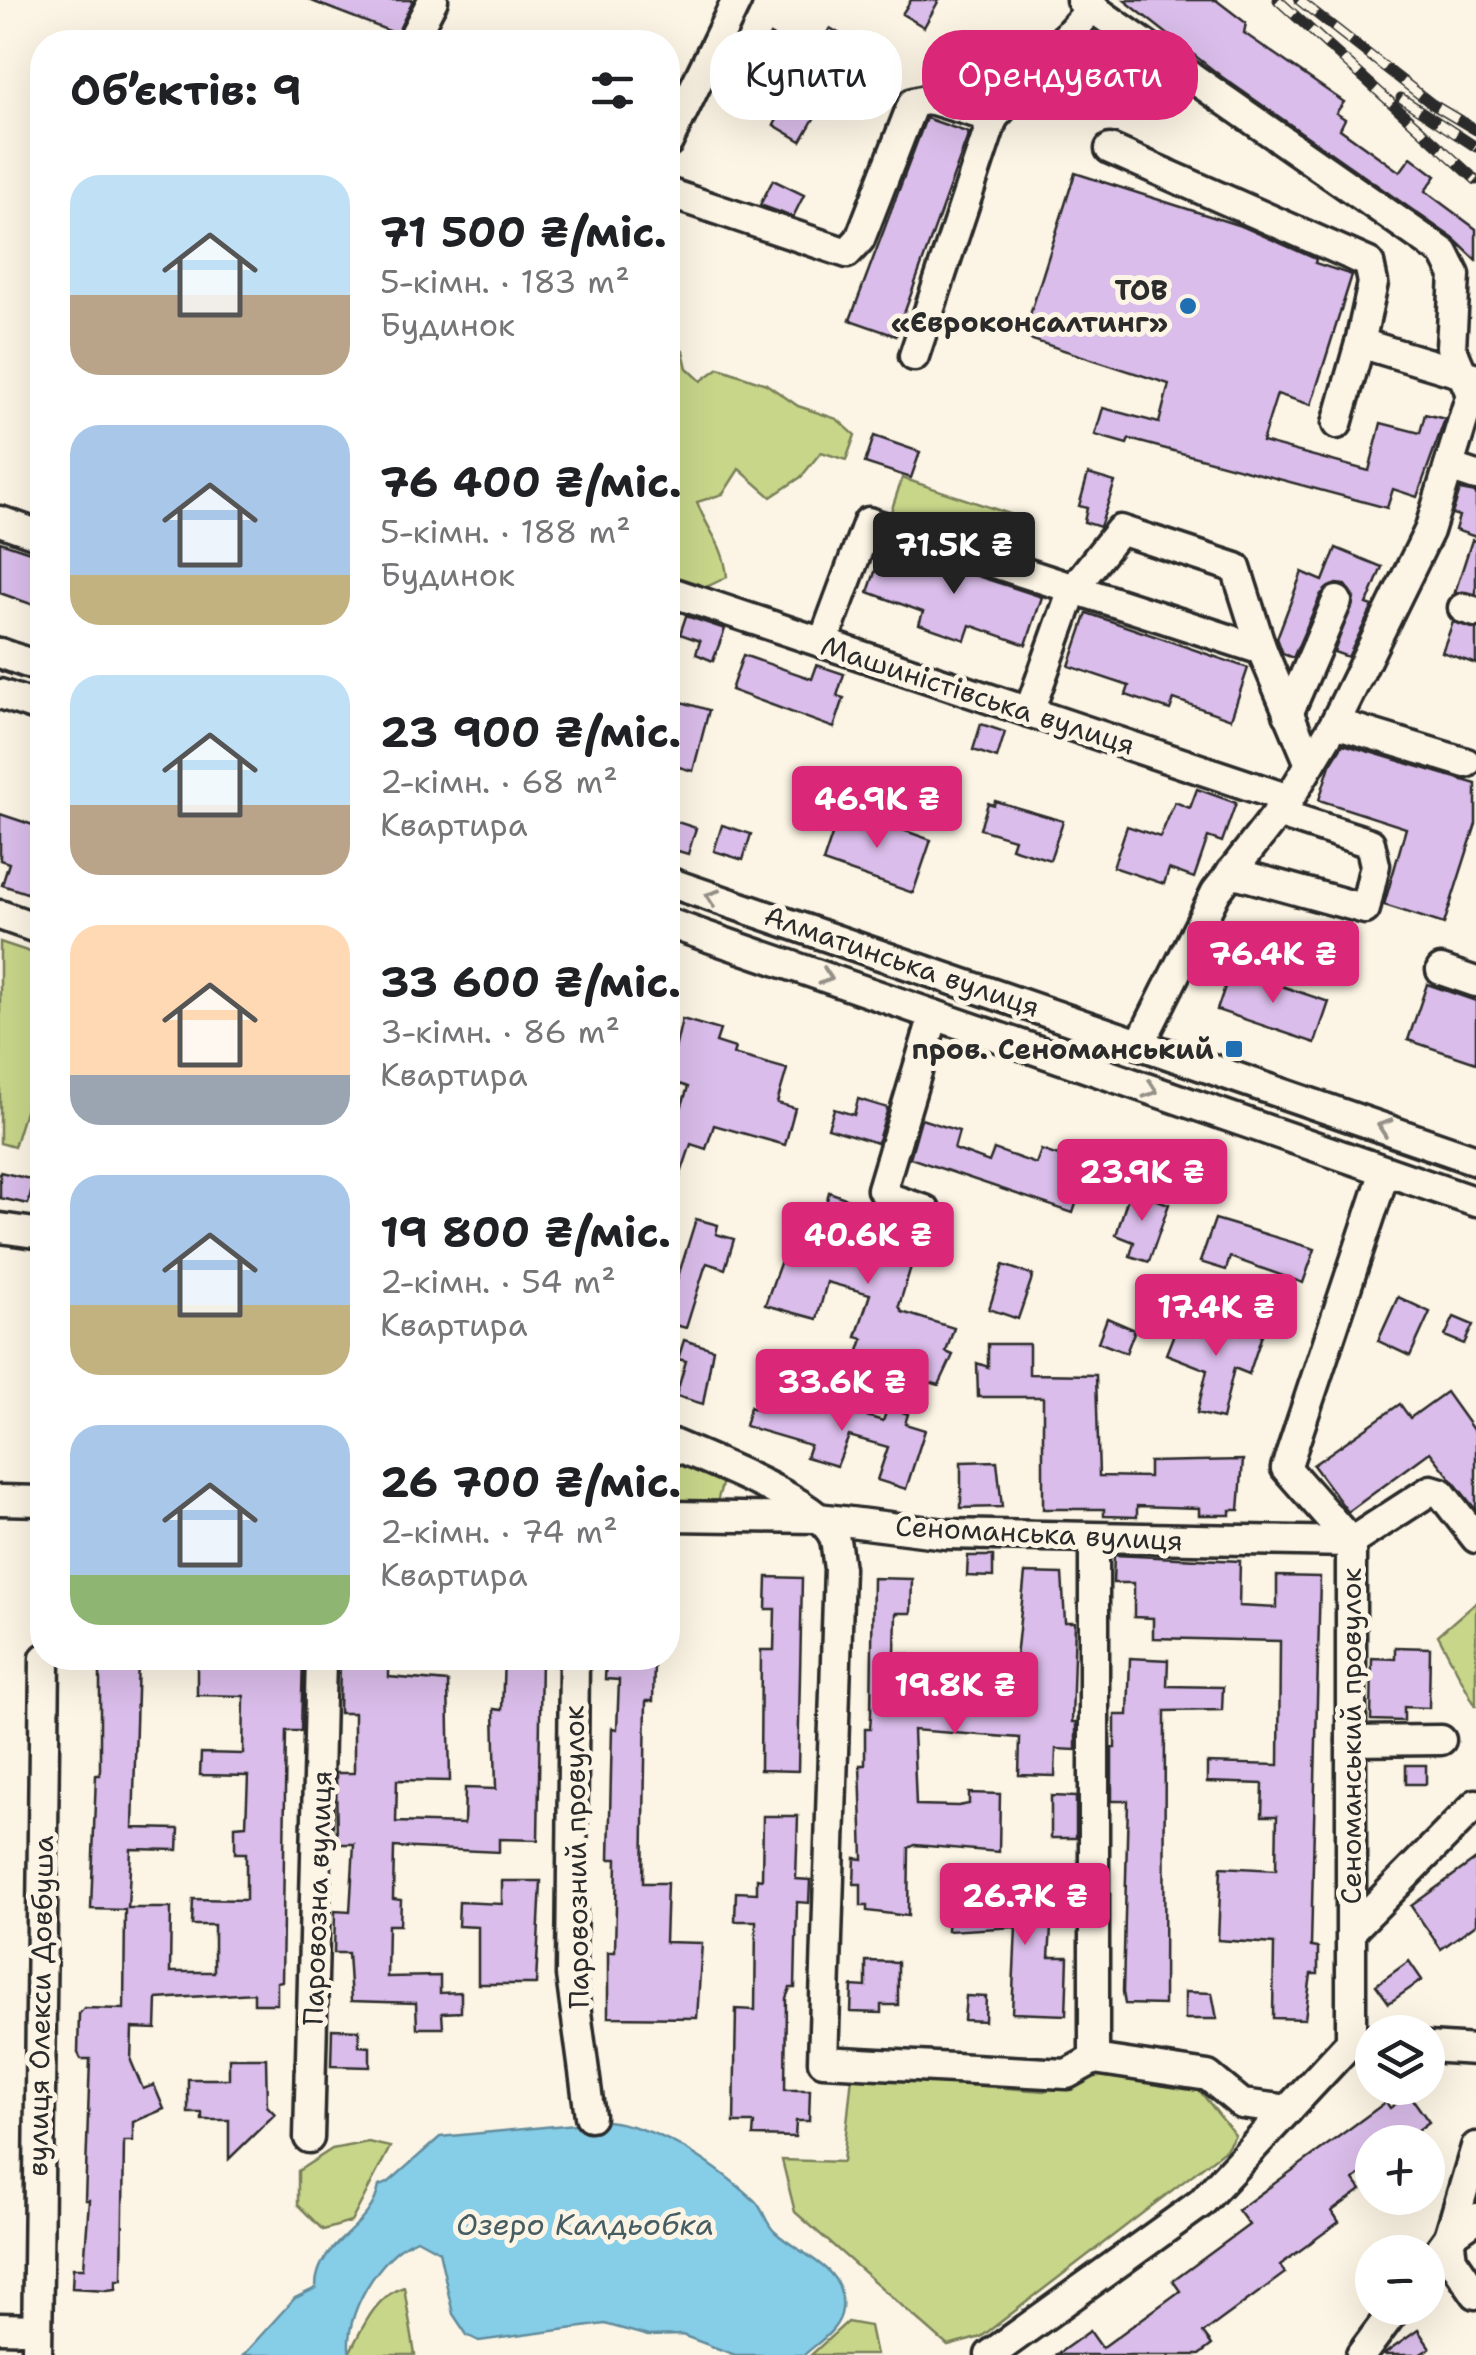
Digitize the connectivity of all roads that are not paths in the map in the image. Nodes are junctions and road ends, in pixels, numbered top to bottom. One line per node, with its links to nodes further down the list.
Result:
1 (433, 0): 4 (street)
2 (737, 0): 7 (street)
3 (1086, 4): 5 (street); 11 (street)
4 (417, 30)
5 (1065, 30)
6 (922, 101): 10 (street)
7 (680, 117)
8 (991, 120): 14 (street)
9 (1110, 149): 13 (street)
10 (680, 197)
11 (1452, 262): 12 (street); 15 (street)
12 (1476, 280)
13 (1360, 344): 15 (street); 16 (street)
14 (914, 356)
15 (1470, 376): 17 (street)
16 (1338, 424)
17 (1449, 467): 18 (street); 32 (street)
18 (1476, 476)
19 (0, 522): 20 (street)
20 (30, 532)
21 (1074, 588): 24 (street); 25 (street); 25 (street); 30 (street)
22 (680, 596): 24 (street, Машиністівська вулиця)
23 (1338, 601): 31 (street)
24 (823, 643): 30 (street, Машиністівська вулиця)
25 (1262, 650): 31 (street)
26 (0, 653): 27 (street)
27 (30, 664)
28 (0, 694): 29 (street)
29 (30, 704)
30 (1029, 712): 35 (street, Машиністівська вулиця)
31 (1288, 714): 34 (street)
32 (1335, 723): 33 (street); 34 (street)
33 (1466, 763)
34 (1310, 764): 35 (street)
35 (1283, 806): 36 (street); 36 (street, Машиністівська вулиця)
36 (1230, 872): 44 (street)
37 (680, 886): 44 (street, Алматинська вулиця, one-way to 37)
38 (0, 915): 39 (street)
39 (30, 926)
40 (680, 927): 43 (street, Алматинська вулиця, one-way to 43)
41 (1441, 970): 42 (street)
42 (1476, 982)
43 (934, 1014): 46 (street, Алматинська вулиця, one-way to 46); 48 (street)
44 (1141, 1042): 45 (street, Алматинська вулиця, one-way to 44)
45 (1476, 1160)
46 (1384, 1171): 47 (street, Алматинська вулиця); 58 (street, Сеноманський провулок)
47 (1476, 1202)
48 (925, 1210)
49 (0, 1228): 50 (street)
50 (30, 1232)
51 (680, 1448): 55 (street)
52 (0, 1500): 53 (street)
53 (30, 1501)
54 (680, 1516): 55 (street, Сеноманська вулиця)
55 (818, 1518): 57 (street, Сеноманська вулиця); 70 (street)
56 (1476, 1538): 58 (street)
57 (1094, 1539): 58 (street, Сеноманська вулиця); 70 (street)
58 (1351, 1542): 63 (street, Сеноманський провулок)
59 (45, 1670): 81 (street, вулиця Олекси Довбуша)
60 (322, 1670): 73 (street, Паровозна вулиця)
61 (574, 1670): 72 (street, Паровозний провулок)
62 (1441, 1740): 63 (street)
63 (1351, 1741): 65 (street, Сеноманський провулок)
64 (1476, 1804): 65 (street)
65 (1352, 1930): 66 (street, Сеноманський провулок)
66 (1360, 2015)
67 (1445, 2048): 69 (street)
68 (1355, 2049): 71 (street)
69 (1476, 2050)
70 (1094, 2058): 71 (street)
71 (1288, 2110): 82 (street)
72 (590, 2116)
73 (309, 2138)
74 (1476, 2147): 76 (street)
75 (1476, 2218): 76 (street)
76 (1449, 2238): 77 (street); 78 (street)
77 (1445, 2243)
78 (1476, 2294)
79 (1383, 2325): 83 (street)
80 (0, 2328): 81 (street)
81 (36, 2342)
82 (990, 2355)
83 (1361, 2355)

